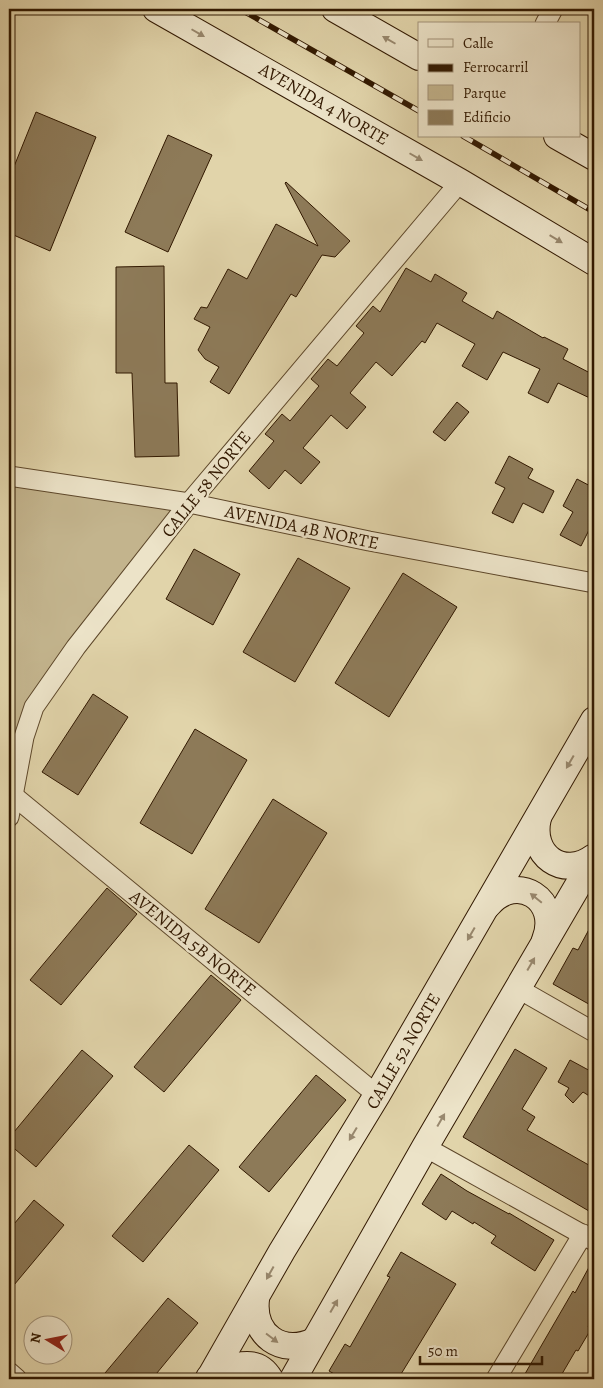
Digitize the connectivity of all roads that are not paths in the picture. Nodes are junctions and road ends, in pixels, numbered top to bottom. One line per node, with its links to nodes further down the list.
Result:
1 (156, 9): 8 (main road, AVENIDA 4 NORTE, one-way to 8)
2 (335, 9): 5 (main road, one-way to 2)
3 (554, 9): 4 (street)
4 (546, 22)
5 (418, 56)
6 (561, 138): 7 (main road)
7 (594, 157)
8 (460, 182): 9 (main road, AVENIDA 4 NORTE, one-way to 9); 11 (street, CALLE 58 NORTE)
9 (594, 262)
10 (9, 476): 11 (street, AVENIDA 4B NORTE)
11 (189, 504): 12 (street, AVENIDA 4B NORTE); 14 (street, CALLE 58 NORTE)
12 (594, 583)
13 (594, 720): 16 (main road, CALLE 52 NORTE, one-way to 16)
14 (11, 793): 15 (street, CALLE 58 NORTE); 22 (street, AVENIDA 5B NORTE)
15 (9, 817)
16 (538, 818): 17 (main road); 18 (main road, CALLE 52 NORTE)
17 (594, 857): 19 (main road)
18 (488, 905): 19 (main road, one-way to 18); 22 (main road, CALLE 52 NORTE, one-way to 22)
19 (545, 941): 20 (main road, one-way to 19)
20 (517, 988): 21 (street); 23 (main road, one-way to 20)
21 (594, 1032)
22 (377, 1095): 25 (main road, CALLE 52 NORTE, one-way to 25)
23 (425, 1146): 24 (street); 26 (main road, one-way to 23)
24 (588, 1237): 32 (street)
25 (256, 1299): 26 (main road, one-way to 26); 29 (main road, CALLE 52 NORTE)
26 (314, 1341): 31 (main road)
27 (9, 1372): 28 (street)
28 (17, 1379)
29 (209, 1379): 30 (main road)
30 (270, 1379)
31 (293, 1379)
32 (496, 1379)

